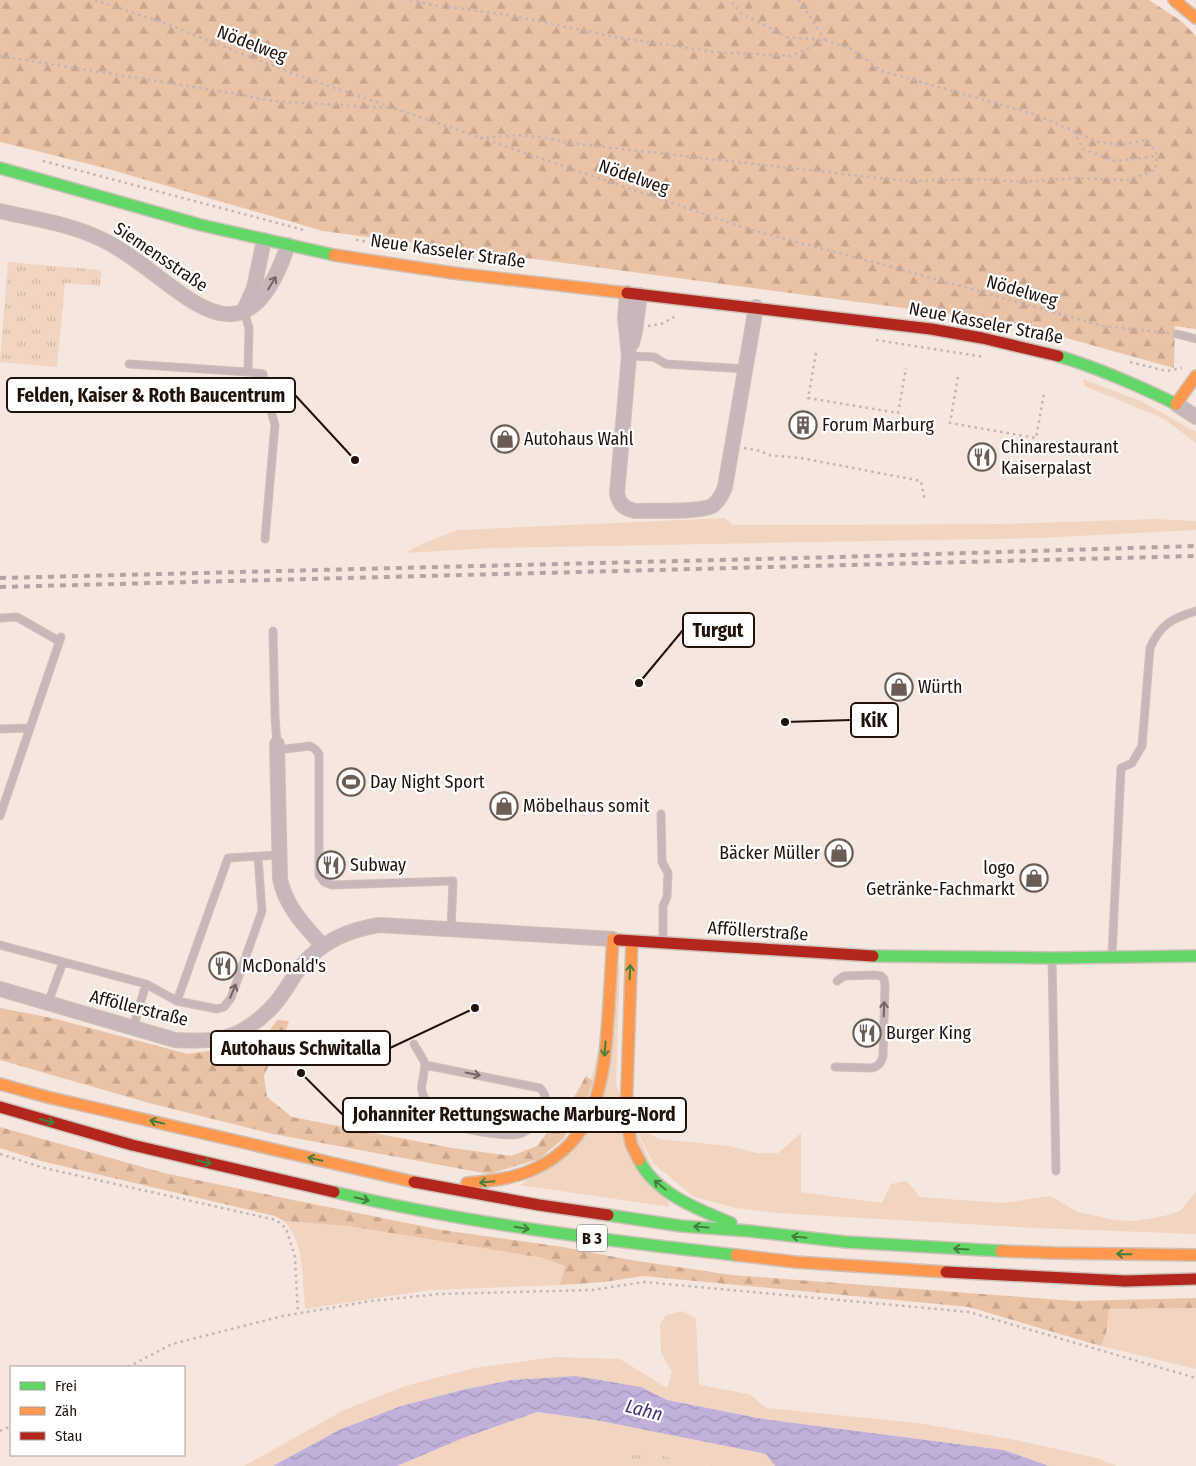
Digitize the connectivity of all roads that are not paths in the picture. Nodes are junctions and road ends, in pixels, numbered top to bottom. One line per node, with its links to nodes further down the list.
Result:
1 (1174, 0): 2 (main road)
2 (1196, 18)
3 (0, 168): 5 (main road, Neue Kasseler Straße)
4 (0, 211): 9 (street, Siemensstraße)
5 (264, 240): 6 (main road, Neue Kasseler Straße); 9 (street)
6 (288, 245): 7 (main road, Neue Kasseler Straße); 9 (street, one-way to 6)
7 (634, 294): 8 (main road, Neue Kasseler Straße); 12 (street); 12 (street)
8 (756, 307): 14 (street); 18 (main road, Neue Kasseler Straße)
9 (244, 311): 15 (lane)
10 (1177, 334): 11 (lane)
11 (1196, 339)
12 (629, 354): 14 (lane); 14 (street)
13 (129, 364): 15 (lane)
14 (746, 369)
15 (248, 372): 20 (lane)
16 (1196, 376): 18 (main road)
17 (1194, 401): 18 (main road)
18 (1176, 404): 19 (street, Neue Kasseler Straße)
19 (1196, 416)
20 (265, 539)
21 (1196, 611): 39 (lane)
22 (0, 618): 24 (lane)
23 (273, 631): 26 (lane)
24 (30, 728): 25 (lane); 28 (lane)
25 (0, 729)
26 (277, 747): 29 (street); 31 (lane)
27 (661, 814): 34 (lane)
28 (0, 816)
29 (279, 855): 30 (lane); 36 (street)
30 (258, 857): 44 (lane); 44 (lane, one-way to 30)
31 (451, 930): 32 (street, Afföllerstraße); 36 (street, Afföllerstraße)
32 (613, 940): 33 (main road, Afföllerstraße); 53 (main road, one-way to 53)
33 (632, 941): 34 (main road, Afföllerstraße); 54 (main road, one-way to 33)
34 (663, 943): 38 (main road, Afföllerstraße)
35 (0, 945): 40 (lane)
36 (323, 946): 46 (street, Afföllerstraße)
37 (1196, 956): 39 (main road, Afföllerstraße)
38 (1052, 958): 39 (main road, Afföllerstraße); 52 (lane)
39 (1111, 958)
40 (63, 962): 42 (lane); 45 (lane)
41 (837, 981): 49 (lane, one-way to 41)
42 (146, 984): 44 (lane); 46 (lane)
43 (0, 989): 45 (street, Afföllerstraße)
44 (177, 1001)
45 (48, 1004): 46 (street, Afföllerstraße)
46 (133, 1029)
47 (414, 1044): 48 (lane)
48 (425, 1065): 48 (lane, one-way to 48)
49 (835, 1067)
50 (0, 1084): 53 (main road, B 3, one-way to 50)
51 (0, 1107): 56 (main road, B 3, one-way to 56)
52 (1056, 1171)
53 (431, 1185): 54 (main road, B 3, one-way to 53)
54 (749, 1231): 55 (main road, B 3, one-way to 54)
55 (1196, 1255)
56 (1196, 1280)

